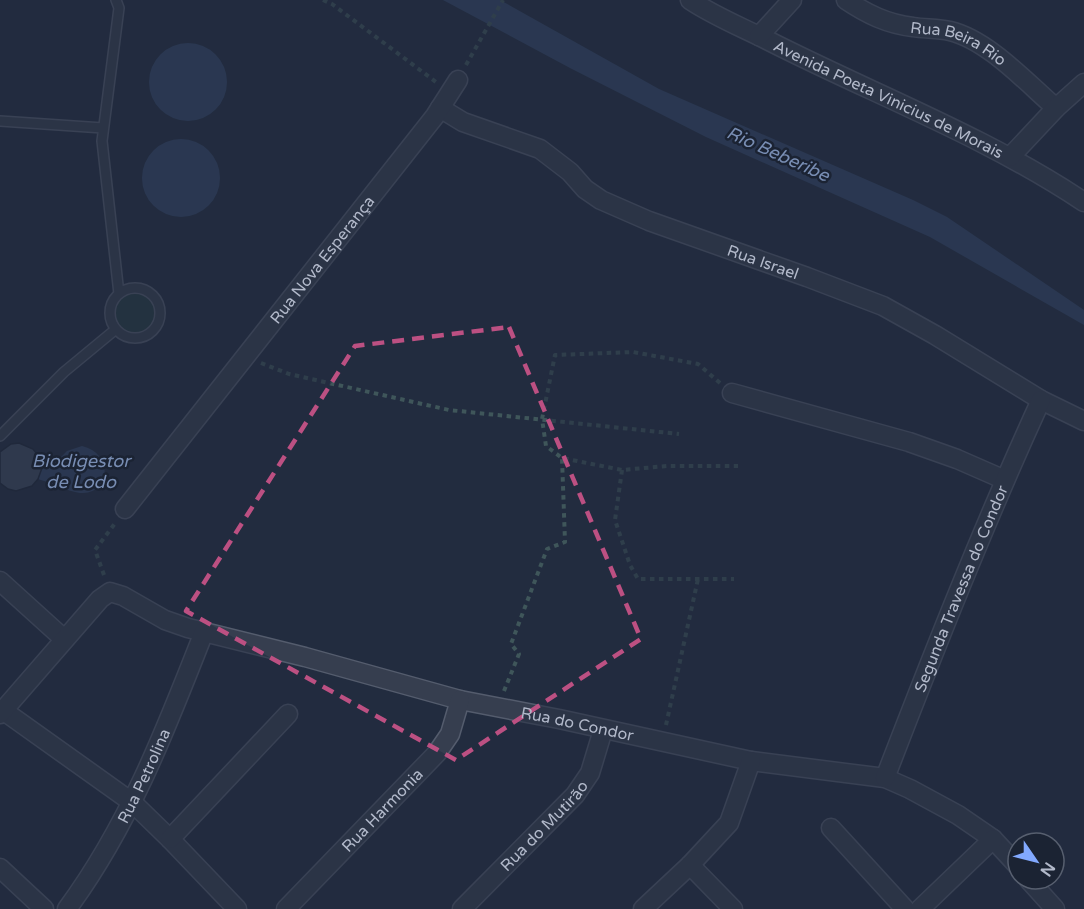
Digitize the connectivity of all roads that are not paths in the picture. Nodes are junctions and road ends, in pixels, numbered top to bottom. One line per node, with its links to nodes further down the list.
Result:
1 (116, 0): 10 (lane)
2 (690, 0): 5 (street, Avenida Poeta Vinicius de Morais)
3 (792, 0): 5 (street)
4 (846, 0): 8 (street, Rua Beira Rio)
5 (759, 36): 11 (street, Avenida Poeta Vinicius de Morais)
6 (1084, 83): 8 (street)
7 (450, 94): 16 (street, Rua Israel); 20 (street, Rua Nova Esperança)
8 (1056, 108): 11 (street)
9 (0, 121): 10 (lane)
10 (103, 128): 13 (lane)
11 (1010, 157): 12 (street, Avenida Poeta Vinicius de Morais)
12 (1084, 202)
13 (119, 294): 14 (lane); 14 (lane)
14 (116, 329): 18 (lane)
15 (732, 393): 19 (street)
16 (1041, 400): 17 (street, Rua Israel); 19 (street, Segunda Travessa do Condor)
17 (1084, 421)
18 (0, 436)
19 (1005, 480): 29 (street, Segunda Travessa do Condor)
20 (125, 509)
21 (0, 581): 23 (street)
22 (204, 632): 23 (street, Rua do Condor); 24 (street, Rua do Condor); 30 (street, Rua Petrolina)
23 (64, 639): 25 (street)
24 (460, 700): 27 (street, Rua do Condor); 41 (street, Rua Harmonia)
25 (2, 712): 30 (street)
26 (288, 714): 32 (street)
27 (603, 730): 28 (street, Rua do Condor); 42 (street, Rua do Mutirão)
28 (751, 761): 29 (street, Rua do Condor); 35 (street)
29 (885, 778): 33 (street, Rua do Condor)
30 (133, 803): 32 (street); 39 (street, Rua Petrolina)
31 (831, 828): 45 (street)
32 (170, 839): 40 (street)
33 (993, 839): 34 (street, Rua do Condor); 46 (street)
34 (1006, 853)
35 (690, 866): 43 (street); 44 (street)
36 (0, 868): 38 (street)
37 (1039, 891): 47 (street)
38 (44, 909)
39 (67, 909)
40 (237, 909)
41 (286, 909)
42 (462, 909)
43 (644, 909)
44 (733, 909)
45 (905, 909)
46 (920, 909)
47 (1055, 909)

